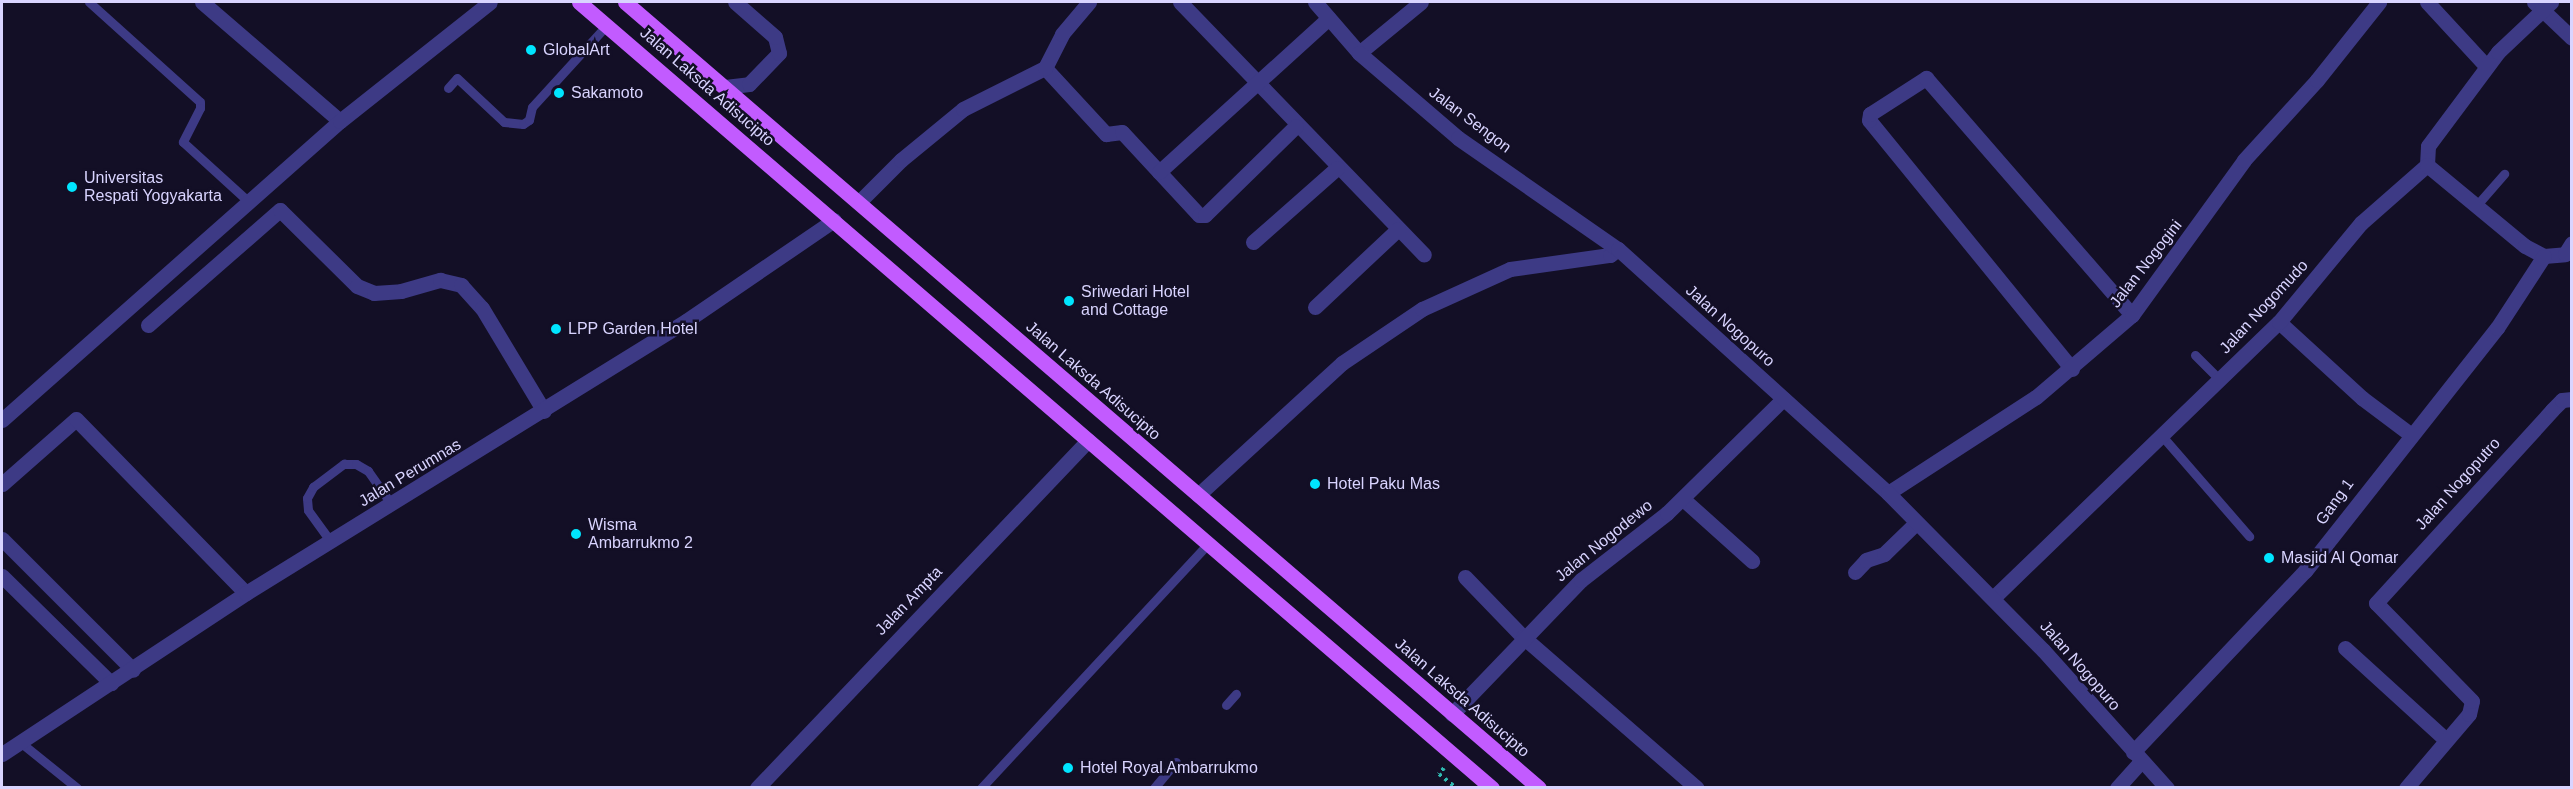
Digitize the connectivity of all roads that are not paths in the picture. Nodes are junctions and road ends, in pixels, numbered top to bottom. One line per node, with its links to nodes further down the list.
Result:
1 (89, 2): 29 (lane)
2 (202, 2): 23 (street)
3 (490, 2): 23 (street)
4 (579, 2): 15 (main road, Jalan Laksda Adisucipto)
5 (625, 2): 21 (main road, Jalan Laksda Adisucipto)
6 (735, 2): 21 (street)
7 (1089, 2): 19 (street)
8 (1180, 2): 20 (street)
9 (1315, 2): 14 (street, Jalan Sengon)
10 (1421, 2): 17 (street)
11 (2379, 2): 40 (street, Jalan Nogogini)
12 (2427, 2): 18 (street)
13 (2543, 4): 16 (street); 18 (street)
14 (1329, 18): 17 (street, Jalan Sengon); 20 (street)
15 (607, 25): 22 (lane); 32 (main road, Jalan Laksda Adisucipto)
16 (2571, 38)
17 (1359, 53): 35 (street, Jalan Sengon)
18 (2487, 67): 25 (street)
19 (1045, 68): 27 (street); 30 (street)
20 (1255, 83): 24 (street); 27 (street)
21 (725, 87): 30 (main road, Jalan Laksda Adisucipto)
22 (448, 88)
23 (340, 121): 29 (street)
24 (1296, 126): 26 (street); 27 (street)
25 (2427, 165): 31 (street); 41 (street, Jalan Nogomudo)
26 (1337, 168): 33 (street); 34 (street)
27 (1159, 172)
28 (2504, 174): 31 (lane)
29 (249, 202): 49 (street)
30 (859, 202): 55 (main road, Jalan Laksda Adisucipto)
31 (2476, 206): 38 (street)
32 (834, 220): 48 (street, Jalan Perumnas); 52 (main road, Jalan Laksda Adisucipto)
33 (1398, 229): 37 (street); 39 (street)
34 (1253, 242)
35 (1618, 249): 46 (street, Jalan Nogopuro); 55 (street)
36 (2569, 252): 38 (street)
37 (1424, 255)
38 (2544, 256): 50 (street, Gang 1)
39 (1315, 307)
40 (2132, 315): 44 (street, Jalan Nogogini); 44 (street)
41 (2279, 322): 45 (street, Jalan Nogomudo); 50 (street)
42 (148, 325): 48 (street)
43 (2195, 355): 45 (lane)
44 (2072, 369): 54 (street, Jalan Nogogini)
45 (2220, 380): 51 (street, Jalan Nogomudo)
46 (1783, 399): 54 (street, Jalan Nogopuro); 56 (street, Jalan Nogodewo)
47 (2571, 399): 76 (street, Jalan Nogoputro)
48 (544, 411): 57 (street, Jalan Perumnas)
49 (2, 420)
50 (2410, 434): 79 (street, Gang 1)
51 (2162, 436): 59 (lane); 68 (street, Jalan Nogomudo)
52 (1088, 440): 62 (main road, Jalan Laksda Adisucipto); 83 (street, Jalan Ampta)
53 (2, 484): 67 (street)
54 (1888, 493): 58 (street, Jalan Nogopuro)
55 (1198, 495): 75 (main road, Jalan Laksda Adisucipto)
56 (1683, 499): 63 (street); 69 (street, Jalan Nogodewo)
57 (392, 505): 61 (street, Jalan Perumnas); 61 (lane)
58 (1916, 523): 64 (street); 68 (street, Jalan Nogopuro)
59 (2249, 536)
60 (2, 539): 71 (street)
61 (331, 542): 67 (street, Jalan Perumnas)
62 (1208, 544): 84 (lane); 87 (main road, Jalan Laksda Adisucipto)
63 (1752, 561)
64 (1854, 572)
65 (2, 576): 72 (street)
66 (1465, 577): 69 (street)
67 (246, 593): 71 (street, Jalan Perumnas)
68 (1993, 598): 79 (street, Jalan Nogopuro)
69 (1523, 638): 75 (street, Jalan Nogodewo); 89 (street)
70 (2345, 648): 76 (street)
71 (133, 670): 72 (street, Jalan Perumnas)
72 (111, 683): 77 (street, Jalan Perumnas)
73 (1236, 694): 74 (lane)
74 (1226, 705)
75 (1452, 714): 88 (main road, Jalan Laksda Adisucipto)
76 (2445, 739): 92 (street, Jalan Nogoputro)
77 (20, 742): 78 (street, Jalan Perumnas); 82 (lane)
78 (2, 754)
79 (2137, 757): 90 (street, Gang 1); 91 (street, Jalan Nogopuro)
80 (1176, 762): 81 (lane)
81 (1165, 775): 85 (lane); 86 (lane)
82 (77, 788)
83 (757, 788)
84 (981, 788)
85 (1154, 788)
86 (1168, 788)
87 (1492, 788)
88 (1539, 788)
89 (1697, 788)
90 (2117, 788)
91 (2167, 788)
92 (2406, 788)

